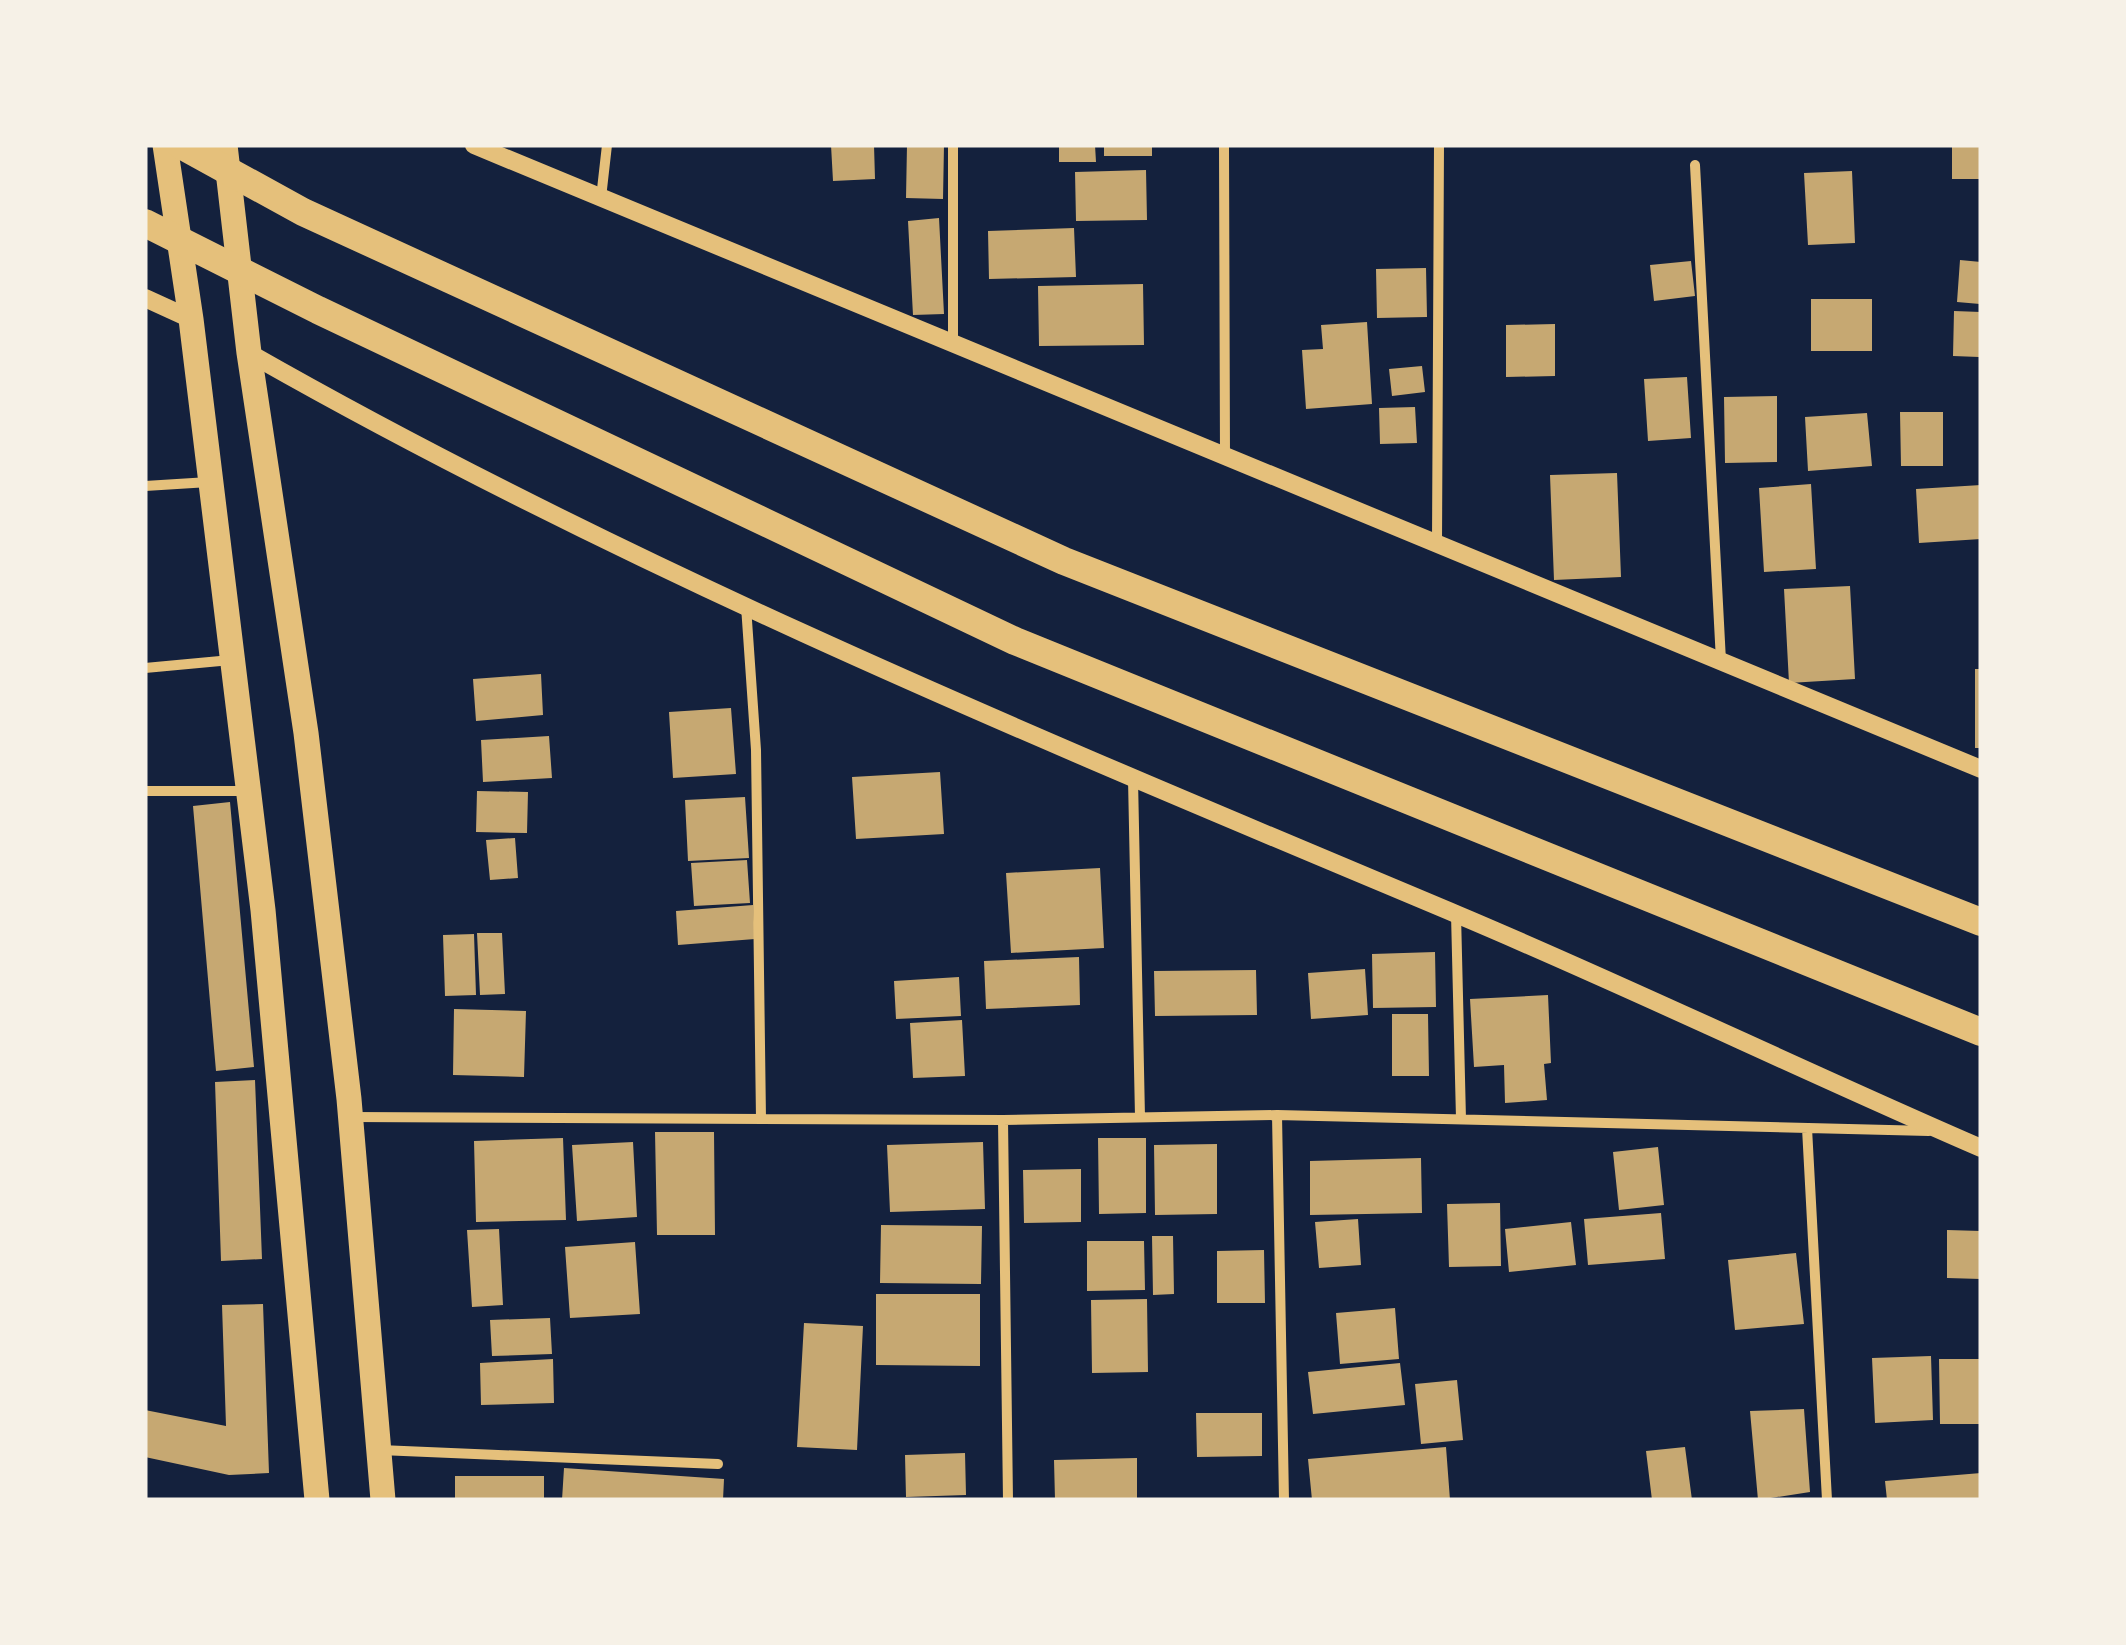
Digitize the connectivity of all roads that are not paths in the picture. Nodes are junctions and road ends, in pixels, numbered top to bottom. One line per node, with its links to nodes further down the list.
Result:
1 (165, 145): 13 (main road)
2 (180, 145): 29 (highway)
3 (225, 145): 15 (main road)
4 (474, 145): 10 (street)
5 (607, 145): 10 (street)
6 (953, 145): 14 (street)
7 (1224, 145): 16 (street)
8 (1439, 145): 19 (street)
9 (1696, 165): 22 (street)
10 (601, 198): 14 (street)
11 (145, 223): 30 (highway)
12 (145, 298): 13 (street)
13 (191, 320): 17 (main road)
14 (952, 344): 16 (street)
15 (249, 352): 20 (street); 33 (main road)
16 (1226, 456): 19 (street)
17 (211, 482): 18 (street); 21 (main road)
18 (145, 486)
19 (1437, 543): 22 (street)
20 (746, 606): 25 (street); 34 (street)
21 (232, 660): 23 (street); 27 (main road)
22 (1721, 661): 24 (street)
23 (145, 668)
24 (1981, 769)
25 (1133, 779): 28 (street); 32 (street)
26 (145, 791): 27 (street)
27 (249, 791): 42 (main road)
28 (1456, 914): 35 (street); 38 (street)
29 (1981, 922)
30 (1981, 1032)
31 (1277, 1115): 32 (street); 35 (street); 45 (street)
32 (1140, 1116): 36 (street)
33 (350, 1117): 34 (street); 40 (main road)
34 (760, 1119): 36 (street)
35 (1461, 1119): 37 (street)
36 (1002, 1120): 44 (street)
37 (1807, 1128): 38 (street); 46 (street)
38 (1942, 1131): 39 (street)
39 (1981, 1148)
40 (379, 1450): 41 (street); 43 (main road)
41 (718, 1464)
42 (317, 1500)
43 (383, 1500)
44 (1008, 1500)
45 (1284, 1500)
46 (1827, 1500)

